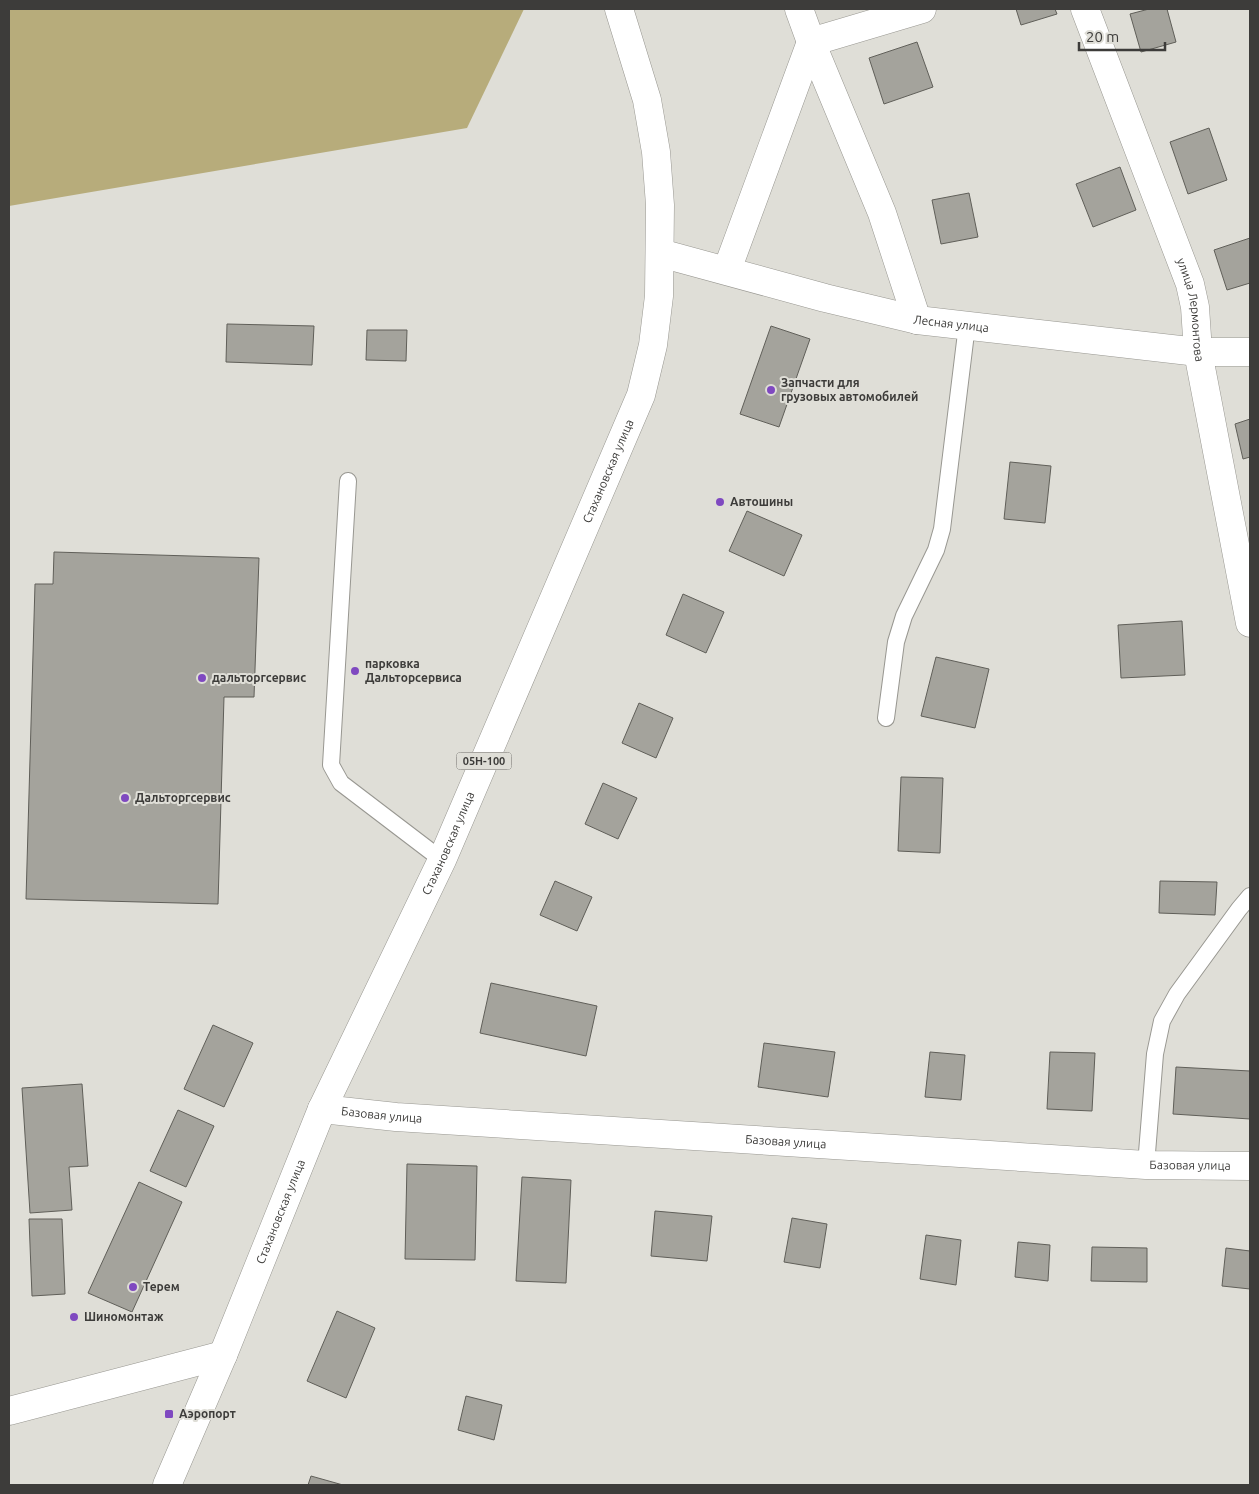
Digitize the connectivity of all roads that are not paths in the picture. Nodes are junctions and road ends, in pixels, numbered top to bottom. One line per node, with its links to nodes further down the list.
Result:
1 (619, 9): 6 (street, Стахановская улица / 05Н-100)
2 (799, 9): 5 (street)
3 (922, 9): 5 (street)
4 (1085, 9): 10 (street, улица Лермонтова)
5 (811, 42): 7 (street); 8 (street)
6 (660, 253): 7 (street, Лесная улица); 15 (street, Стахановская улица / 05Н-100)
7 (727, 270): 8 (street, Лесная улица)
8 (917, 320): 9 (street, Лесная улица)
9 (967, 325): 10 (street, Лесная улица); 14 (lane)
10 (1198, 352): 11 (street, Лесная улица); 13 (street, улица Лермонтова)
11 (1250, 352)
12 (348, 481): 15 (lane)
13 (1250, 623)
14 (886, 718)
15 (442, 860): 17 (street, Стахановская улица / 05Н-100)
16 (1250, 896): 18 (lane)
17 (322, 1109): 18 (street, Базовая улица); 20 (street, Стахановская улица / 05Н-100)
18 (1146, 1165): 19 (street, Базовая улица)
19 (1250, 1166)
20 (223, 1355): 21 (street); 22 (street, Стахановская улица / 05Н-100)
21 (9, 1411)
22 (167, 1485)

